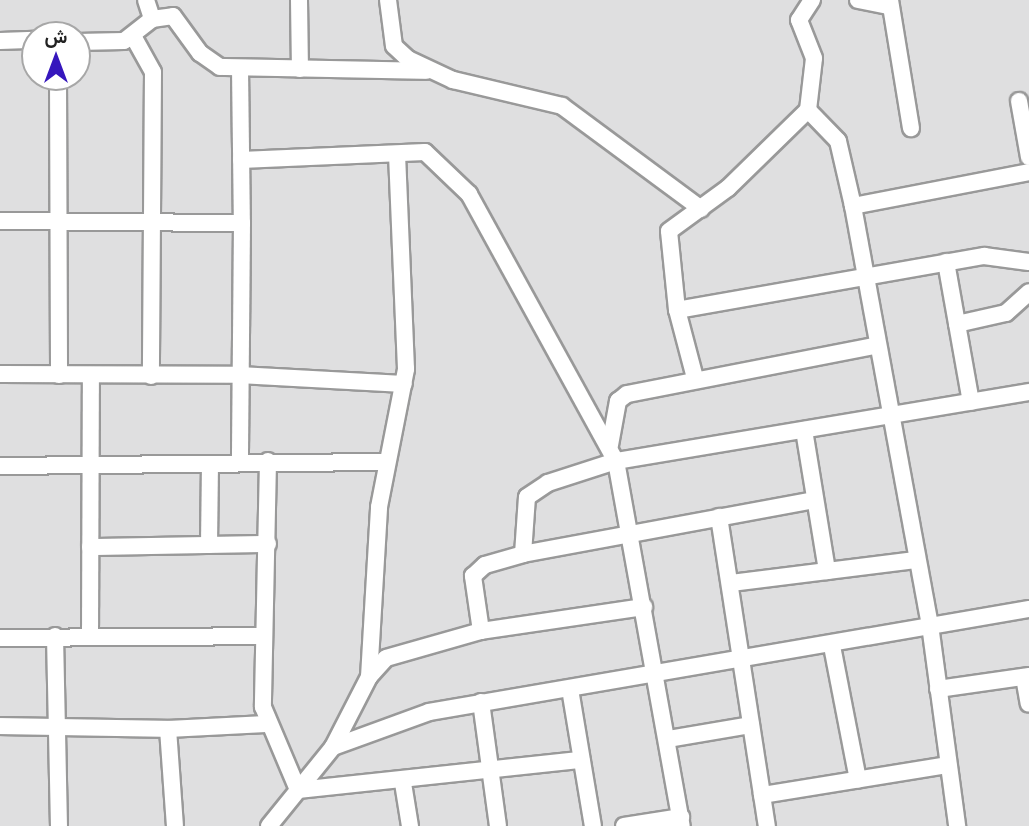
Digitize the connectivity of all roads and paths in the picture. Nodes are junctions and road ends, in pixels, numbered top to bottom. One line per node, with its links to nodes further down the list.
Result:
1 (146, 0): 7 (street)
2 (299, 0): 13 (street)
3 (388, 0): 14 (street)
4 (812, 0): 17 (street)
5 (858, 0): 6 (street)
6 (890, 3): 18 (street)
7 (152, 19): 8 (street); 12 (street)
8 (133, 36): 10 (street); 28 (street)
9 (21, 40): 11 (street)
10 (91, 40)
11 (0, 41)
12 (240, 68): 13 (street); 21 (street)
13 (300, 69): 14 (street)
14 (428, 71): 24 (street)
15 (58, 91): 26 (street)
16 (1019, 101): 20 (street)
17 (808, 110): 23 (street); 24 (street)
18 (911, 128)
19 (397, 154): 21 (street); 42 (street); 47 (street)
20 (1029, 157)
21 (241, 160): 27 (street)
22 (1029, 172): 23 (street)
23 (853, 206): 31 (street)
24 (701, 209): 33 (street)
25 (0, 222): 26 (street)
26 (57, 223): 28 (street); 37 (street)
27 (242, 223): 28 (street); 38 (street)
28 (150, 225): 39 (street)
29 (946, 262): 30 (street); 31 (street); 34 (street)
30 (1029, 262)
31 (863, 273): 33 (street); 35 (street)
32 (1029, 292): 34 (street)
33 (677, 310): 41 (street)
34 (957, 324): 44 (street)
35 (874, 346): 41 (street); 45 (street)
36 (0, 374): 37 (street)
37 (59, 375): 40 (street)
38 (239, 375): 39 (street); 42 (street); 48 (street)
39 (151, 376): 40 (street)
40 (91, 377): 52 (street)
41 (695, 378): 47 (street)
42 (404, 384): 50 (street)
43 (1029, 392): 44 (street)
44 (971, 402): 45 (street)
45 (887, 416): 46 (street); 61 (street)
46 (804, 430): 47 (street); 54 (street)
47 (613, 454): 56 (street); 60 (street)
48 (240, 461): 49 (street); 51 (street)
49 (268, 461): 50 (street); 57 (street)
50 (386, 462): 76 (street)
51 (210, 464): 52 (street); 58 (street)
52 (90, 465): 53 (street); 59 (street)
53 (0, 466)
54 (814, 500): 55 (street); 62 (street)
55 (719, 517): 56 (street); 63 (street)
56 (631, 533): 60 (street); 64 (street)
57 (268, 544): 58 (street); 70 (street)
58 (209, 545): 59 (street)
59 (90, 547): 69 (street)
60 (523, 554): 67 (street)
61 (916, 560): 62 (street); 66 (street)
62 (827, 571): 63 (street)
63 (731, 583): 73 (street)
64 (643, 607): 67 (street); 74 (street)
65 (1029, 609): 66 (street)
66 (930, 625): 72 (street); 77 (street)
67 (481, 631): 76 (street)
68 (55, 636): 69 (street); 71 (street); 84 (street)
69 (90, 636): 70 (street)
70 (263, 636): 81 (street)
71 (0, 638)
72 (832, 646): 73 (street); 91 (street)
73 (742, 660): 74 (street); 82 (street)
74 (658, 675): 78 (street); 86 (street)
75 (1027, 676): 77 (street); 80 (street)
76 (369, 677): 87 (street)
77 (938, 689): 89 (street)
78 (570, 690): 79 (street); 88 (street)
79 (481, 702): 87 (street); 90 (street)
80 (1029, 704)
81 (266, 724): 85 (street); 93 (street)
82 (751, 725): 86 (street); 94 (street)
83 (0, 726): 84 (street)
84 (59, 726): 85 (street); 96 (street)
85 (168, 729): 97 (street)
86 (668, 738): 95 (street)
87 (333, 747): 93 (street)
88 (582, 760): 90 (street); 101 (street)
89 (947, 765): 91 (street); 104 (street)
90 (491, 771): 92 (street); 100 (street)
91 (858, 780): 94 (street)
92 (403, 783): 93 (street); 99 (street)
93 (298, 790): 98 (street)
94 (762, 795): 103 (street)
95 (682, 822): 102 (street)
96 (59, 826)
97 (175, 826)
98 (269, 826)
99 (410, 826)
100 (498, 826)
101 (593, 826)
102 (624, 826)
103 (767, 826)
104 (957, 826)

